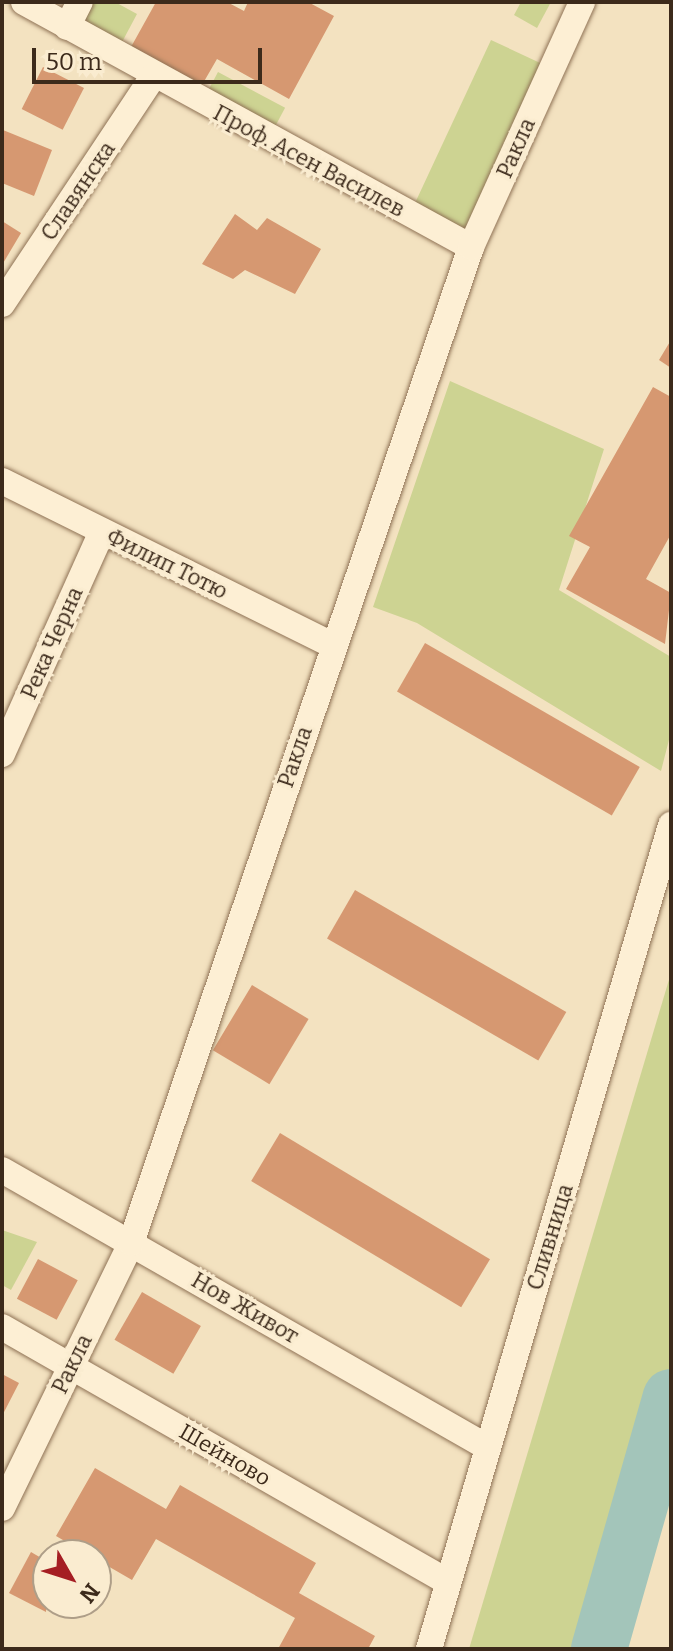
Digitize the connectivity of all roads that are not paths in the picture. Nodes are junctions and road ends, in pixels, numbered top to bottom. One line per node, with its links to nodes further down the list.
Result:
1 (24, 2): 4 (street, Проф. Асен Василев)
2 (80, 2): 4 (street)
3 (582, 2): 6 (street, Ракла)
4 (67, 27): 5 (street, Проф. Асен Василев)
5 (153, 77): 6 (street, Проф. Асен Василев); 7 (street, Славянска)
6 (471, 247): 10 (street, Ракла)
7 (2, 304)
8 (2, 481): 9 (street, Филип Тотю)
9 (102, 532): 10 (street, Филип Тотю); 11 (street, Река Черна)
10 (333, 645): 14 (street, Ракла)
11 (2, 754)
12 (671, 825): 17 (street, Сливница)
13 (2, 1170): 14 (street, Нов Живот)
14 (131, 1243): 16 (street, Ракла); 17 (street, Нов Живот)
15 (2, 1327): 16 (street, Шейново)
16 (70, 1366): 18 (street, Ракла); 19 (street, Шейново)
17 (487, 1447): 19 (street, Сливница)
18 (2, 1508)
19 (448, 1582): 20 (street, Сливница)
20 (429, 1649)

